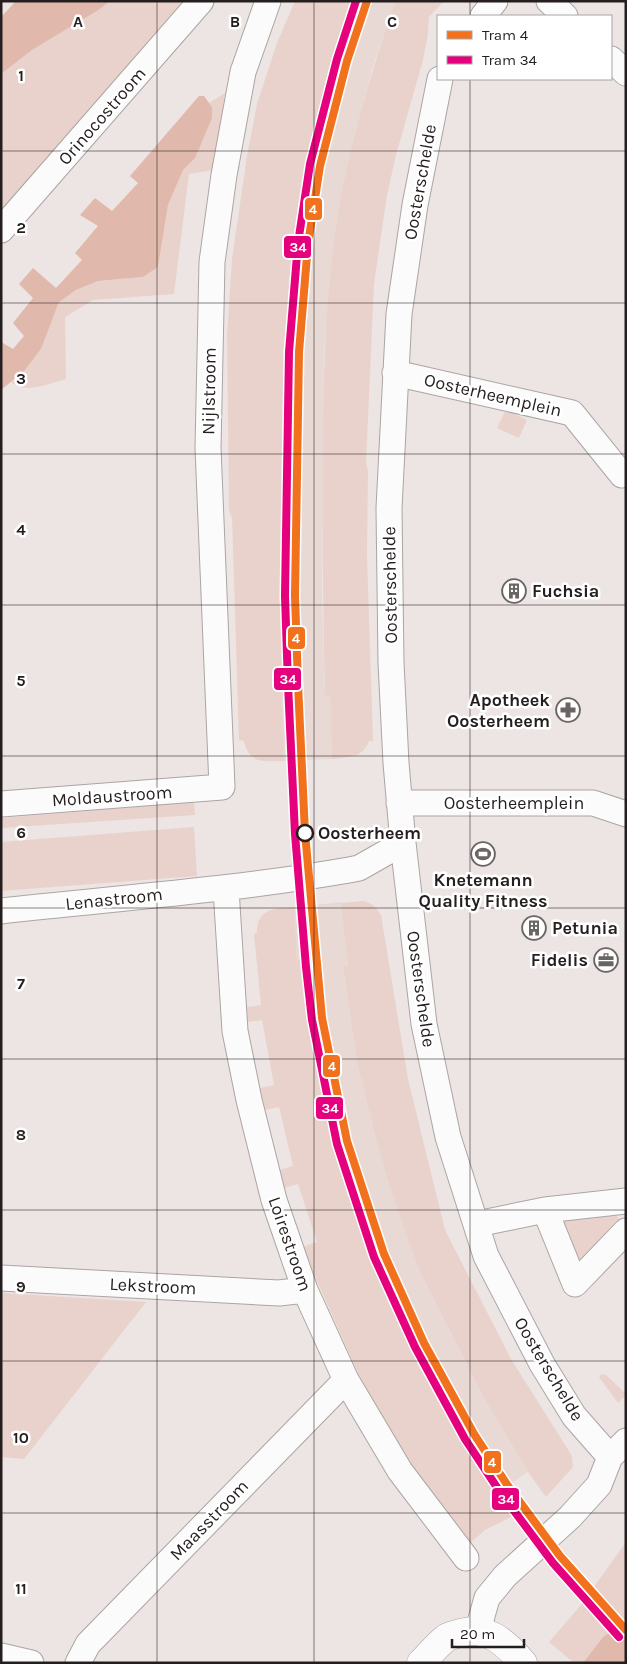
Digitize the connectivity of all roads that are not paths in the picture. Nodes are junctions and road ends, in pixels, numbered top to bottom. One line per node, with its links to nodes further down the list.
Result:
1 (201, 1): 10 (street, Orinocostroom)
2 (268, 1): 13 (street, Nijlstroom)
3 (495, 1): 5 (street)
4 (549, 1): 6 (street)
5 (484, 15)
6 (564, 15)
7 (612, 60): 8 (street)
8 (626, 74)
9 (440, 80): 11 (street, Oosterschelde)
10 (1, 230)
11 (395, 373): 12 (street, Oosterheemplein); 14 (street, Oosterschelde)
12 (622, 475)
13 (222, 787): 15 (street, Moldaustroom)
14 (399, 803): 16 (street, Oosterheemplein); 17 (street, Oosterschelde)
15 (1, 804)
16 (626, 814)
17 (403, 843): 18 (street); 22 (street, Oosterschelde)
18 (226, 888): 19 (street, Lenastroom); 25 (street, Loirestroom)
19 (1, 911)
20 (626, 1201): 21 (street)
21 (545, 1210): 22 (street); 23 (street)
22 (477, 1224): 27 (street, Oosterschelde)
23 (626, 1231)
24 (1, 1278): 25 (street, Lekstroom)
25 (305, 1290): 26 (street, Loirestroom)
26 (346, 1380): 28 (street, Loirestroom); 32 (street, Maasstroom)
27 (618, 1449): 29 (street, Oosterschelde)
28 (466, 1558)
29 (478, 1630): 33 (street); 34 (street)
30 (1, 1656): 31 (street)
31 (31, 1663)
32 (78, 1663)
33 (421, 1663)
34 (523, 1663)

